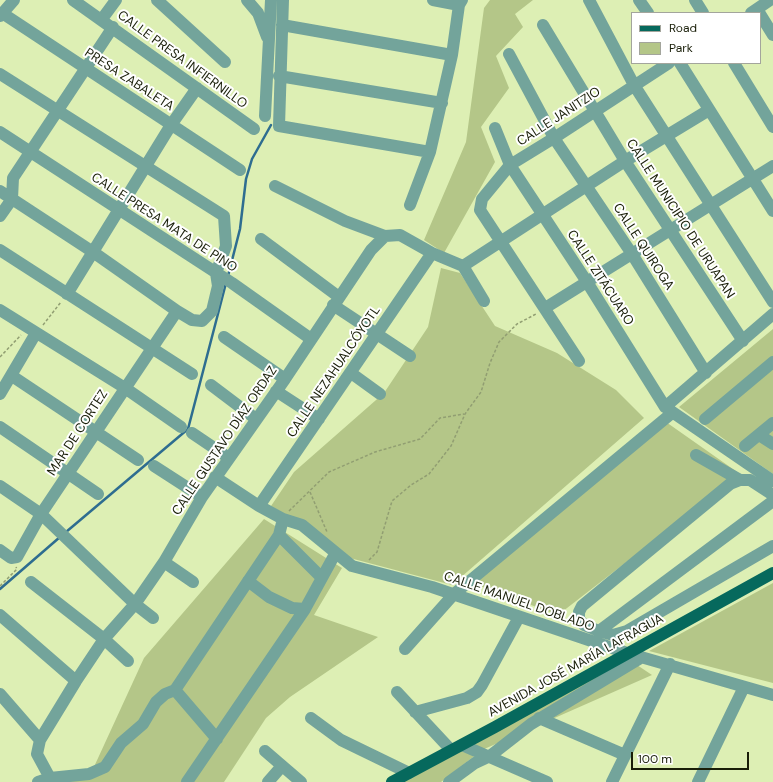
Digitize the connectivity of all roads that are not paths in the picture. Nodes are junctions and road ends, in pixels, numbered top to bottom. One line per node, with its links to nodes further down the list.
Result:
1 (14, 0): 17 (street)
2 (116, 0): 19 (street)
3 (157, 0): 27 (street)
4 (246, 0): 24 (street)
5 (271, 0): 24 (street)
6 (283, 0): 20 (street)
7 (433, 0): 12 (street)
8 (588, 0): 34 (street)
9 (639, 0): 15 (street)
10 (695, 0): 16 (street)
11 (76, 1): 19 (street, CALLE PRESA INFIERNILLO)
12 (460, 3): 26 (street)
13 (769, 3): 14 (street)
14 (756, 10)
15 (647, 12)
16 (702, 12)
17 (1, 15): 31 (street, PRESA ZABALETA)
18 (761, 17): 23 (street)
19 (102, 19): 22 (street, CALLE PRESA INFIERNILLO)
20 (282, 25): 26 (street); 33 (street)
21 (543, 25): 39 (street, CALLE MUNICIPIO DE URUAPAN)
22 (113, 27): 31 (street); 35 (street, CALLE PRESA INFIERNILLO)
23 (773, 35)
24 (268, 40): 40 (street)
25 (509, 54): 47 (street, CALLE QUIROGA)
26 (452, 55): 36 (street)
27 (225, 62)
28 (667, 64): 34 (street, CALLE JANITZIO)
29 (681, 64): 38 (street)
30 (735, 64): 42 (street)
31 (85, 68): 37 (street); 41 (street, PRESA ZABALETA)
32 (0, 74): 37 (street)
33 (279, 76): 36 (street); 49 (street)
34 (634, 85): 39 (street, CALLE JANITZIO); 46 (street)
35 (197, 88): 41 (street); 44 (street, CALLE PRESA INFIERNILLO)
36 (442, 103): 49 (street)
37 (57, 110): 48 (street); 52 (street)
38 (710, 110): 46 (street); 55 (street)
39 (595, 111): 47 (street, CALLE JANITZIO); 50 (street, CALLE MUNICIPIO DE URUAPAN)
40 (265, 116)
41 (171, 125): 52 (street); 54 (street, PRESA ZABALETA)
42 (773, 127)
43 (495, 128): 51 (street, CALLE ZITÁCUARO)
44 (254, 129)
45 (0, 132): 48 (street, CALLE PRESA MATA DE PINO)
46 (667, 136): 50 (street); 61 (street)
47 (554, 138): 51 (street, CALLE JANITZIO); 57 (street, CALLE QUIROGA)
48 (30, 152): 59 (street); 62 (street, CALLE PRESA MATA DE PINO)
49 (430, 152): 60 (street)
50 (625, 161): 57 (street); 66 (street, CALLE MUNICIPIO DE URUAPAN)
51 (510, 164): 64 (street, CALLE ZITÁCUARO); 69 (street, CALLE JANITZIO)
52 (145, 166): 62 (street); 75 (street)
53 (773, 166): 55 (street)
54 (240, 170)
55 (754, 178): 61 (street); 63 (street)
56 (275, 186): 67 (street)
57 (586, 186): 64 (street); 73 (street, CALLE QUIROGA)
58 (0, 191): 59 (street)
59 (12, 199): 65 (street); 71 (street)
60 (410, 205)
61 (712, 205): 66 (street); 80 (street)
62 (119, 210): 71 (street); 75 (street, CALLE PRESA MATA DE PINO)
63 (773, 211)
64 (542, 214): 69 (street); 76 (street, CALLE ZITÁCUARO)
65 (0, 216)
66 (670, 230): 73 (street); 89 (street, CALLE MUNICIPIO DE URUAPAN)
67 (385, 236): 72 (street); 79 (street, CALLE GUSTAVO DÍAZ ORDAZ)
68 (261, 239): 79 (street)
69 (502, 241): 74 (street); 81 (street)
70 (0, 250): 77 (street)
71 (93, 252): 77 (street); 83 (street)
72 (432, 253): 74 (street); 86 (street, CALLE NEZAHUALCÓYOTL)
73 (632, 254): 76 (street); 95 (street, CALLE QUIROGA)
74 (463, 266): 78 (street)
75 (223, 278): 83 (street); 88 (street, CALLE PRESA MATA DE PINO)
76 (587, 282): 81 (street); 104 (street, CALLE ZITÁCUARO)
77 (67, 294): 90 (street)
78 (484, 300)
79 (336, 301): 86 (street); 88 (street, CALLE GUSTAVO DÍAZ ORDAZ)
80 (773, 302)
81 (545, 308): 92 (street)
82 (0, 310): 85 (street)
83 (177, 311): 90 (street, MAR DE CORTEZ)
84 (773, 314): 89 (street)
85 (32, 331): 97 (street); 100 (street)
86 (378, 333): 91 (street); 94 (street, CALLE NEZAHUALCÓYOTL)
87 (224, 337): 98 (street)
88 (311, 339): 98 (street, CALLE GUSTAVO DÍAZ ORDAZ)
89 (742, 341): 95 (street)
90 (152, 348): 96 (street); 100 (street, MAR DE CORTEZ)
91 (410, 356)
92 (579, 361)
93 (773, 362): 107 (street)
94 (350, 372): 103 (street); 106 (street, CALLE NEZAHUALCÓYOTL)
95 (706, 373): 104 (street)
96 (192, 374)
97 (12, 376): 102 (street); 111 (street)
98 (285, 379): 101 (street, CALLE GUSTAVO DÍAZ ORDAZ)
99 (211, 385): 105 (street)
100 (125, 388): 110 (street); 111 (street, MAR DE CORTEZ)
101 (276, 391): 105 (street, CALLE GUSTAVO DÍAZ ORDAZ); 106 (street)
102 (0, 394)
103 (380, 394)
104 (668, 410): 123 (street); 142 (street)
105 (256, 419): 117 (street, CALLE GUSTAVO DÍAZ ORDAZ)
106 (319, 419): 129 (street, CALLE NEZAHUALCÓYOTL)
107 (705, 419)
108 (773, 423): 113 (street)
109 (0, 426): 120 (street)
110 (181, 427)
111 (96, 432): 118 (street); 120 (street, MAR DE CORTEZ)
112 (192, 433): 117 (street)
113 (759, 435): 114 (street); 115 (street)
114 (773, 444)
115 (745, 446)
116 (696, 455): 122 (street)
117 (229, 458): 121 (street, CALLE GUSTAVO DÍAZ ORDAZ)
118 (138, 460)
119 (154, 466): 127 (street)
120 (69, 473): 125 (street); 130 (street, MAR DE CORTEZ)
121 (215, 477): 127 (street, CALLE GUSTAVO DÍAZ ORDAZ); 129 (street, CALLE MANUEL DOBLADO)
122 (740, 480): 126 (street); 148 (street)
123 (773, 481)
124 (0, 486): 130 (street)
125 (98, 494)
126 (773, 495)
127 (202, 497): 136 (street, CALLE GUSTAVO DÍAZ ORDAZ)
128 (773, 501): 148 (street)
129 (259, 506): 131 (street, CALLE MANUEL DOBLADO)
130 (41, 514): 134 (street, MAR DE CORTEZ); 143 (street)
131 (283, 519): 132 (street); 135 (street, CALLE MANUEL DOBLADO)
132 (279, 535): 138 (street); 141 (street)
133 (773, 546): 148 (street)
134 (0, 550)
135 (332, 551): 138 (street); 142 (street, CALLE MANUEL DOBLADO)
136 (164, 562): 140 (street); 143 (street, CALLE GUSTAVO DÍAZ ORDAZ)
137 (773, 573): 152 (main road, AVENIDA JOSÉ MARÍA LAFRAGUA)
138 (321, 577): 144 (street)
139 (31, 582): 149 (street)
140 (194, 582)
141 (248, 582): 144 (street); 158 (street)
142 (454, 594): 146 (street, CALLE MANUEL DOBLADO); 151 (street)
143 (136, 604): 147 (street); 149 (street, CALLE GUSTAVO DÍAZ ORDAZ)
144 (305, 609): 165 (street)
145 (0, 615): 156 (street)
146 (519, 617): 150 (street, CALLE MANUEL DOBLADO); 162 (street)
147 (153, 618)
148 (596, 630): 150 (street)
149 (104, 640): 154 (street); 156 (street, CALLE GUSTAVO DÍAZ ORDAZ)
150 (585, 640): 152 (street, CALLE MANUEL DOBLADO)
151 (405, 649)
152 (627, 654): 153 (street, CALLE MANUEL DOBLADO); 167 (main road, AVENIDA JOSÉ MARÍA LAFRAGUA)
153 (642, 657): 155 (street, CALLE MANUEL DOBLADO); 164 (street, AVENIDA JOSÉ MARÍA LAFRAGUA)
154 (128, 661)
155 (670, 664): 157 (street, CALLE MANUEL DOBLADO); 169 (street)
156 (76, 681): 166 (street, CALLE GUSTAVO DÍAZ ORDAZ)
157 (744, 687): 161 (street, CALLE MANUEL DOBLADO); 181 (street)
158 (175, 690): 165 (street); 173 (street)
159 (397, 692): 162 (street)
160 (0, 694): 166 (street)
161 (773, 695)
162 (415, 712): 167 (street)
163 (311, 718): 172 (street)
164 (539, 718): 169 (street); 170 (street, AVENIDA JOSÉ MARÍA LAFRAGUA)
165 (217, 739): 174 (street)
166 (40, 740): 173 (street)
167 (456, 748): 170 (street); 172 (main road, AVENIDA JOSÉ MARÍA LAFRAGUA)
168 (265, 751): 171 (street)
169 (625, 755): 180 (street)
170 (490, 756): 178 (street, AVENIDA JOSÉ MARÍA LAFRAGUA); 179 (street)
171 (282, 766): 175 (street); 176 (street)
172 (409, 773): 177 (main road, AVENIDA JOSÉ MARÍA LAFRAGUA)
173 (44, 780)
174 (187, 782)
175 (268, 782)
176 (301, 782)
177 (392, 782)
178 (449, 782)
179 (547, 782)
180 (612, 782)
181 (698, 782)

